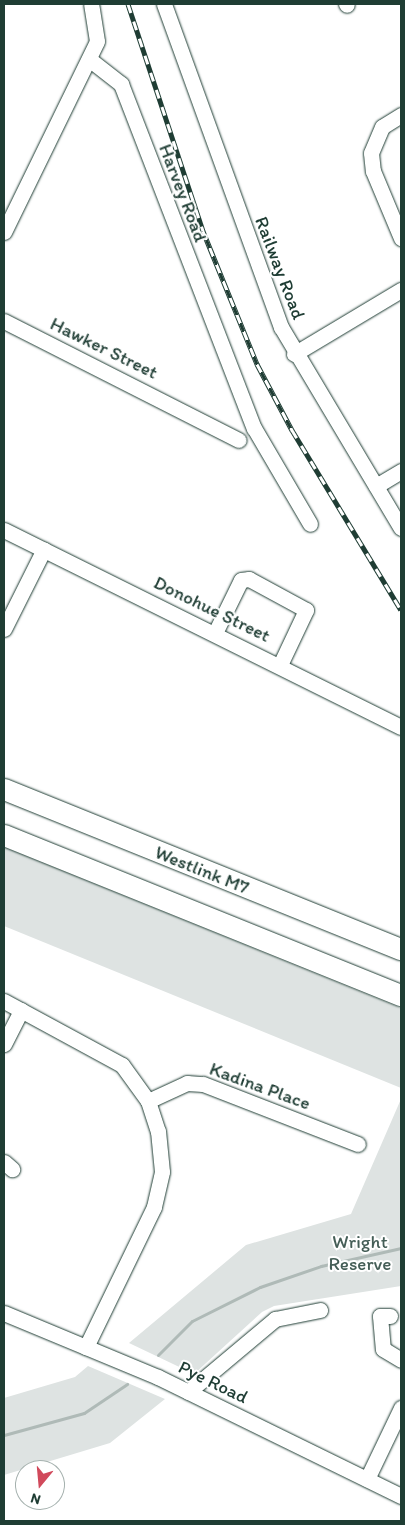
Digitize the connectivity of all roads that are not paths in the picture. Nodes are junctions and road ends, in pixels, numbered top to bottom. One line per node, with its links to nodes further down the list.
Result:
1 (91, 4): 3 (street)
2 (164, 4): 9 (street, Railway Road)
3 (89, 58): 5 (street); 13 (street, Harvey Road)
4 (401, 115): 6 (street)
5 (4, 232)
6 (401, 238)
7 (401, 290): 9 (street)
8 (4, 321): 10 (street, Hawker Street)
9 (294, 354): 12 (street, Railway Road)
10 (239, 440)
11 (401, 471): 12 (street)
12 (376, 486): 14 (street, Railway Road)
13 (310, 524)
14 (401, 528)
15 (4, 530): 16 (street, Donohue Street)
16 (44, 549): 17 (street); 18 (street, Donohue Street)
17 (4, 628)
18 (215, 633): 19 (street, Donohue Street); 19 (street)
19 (280, 665): 20 (street, Donohue Street)
20 (401, 727)
21 (4, 789): 23 (highway, Westlink M7)
22 (4, 835): 24 (highway)
23 (401, 949)
24 (401, 995)
25 (4, 1001): 26 (street)
26 (21, 1010): 27 (street); 28 (street)
27 (4, 1044)
28 (148, 1101): 29 (street, Kadina Place); 33 (street)
29 (358, 1144)
30 (320, 1310): 35 (street)
31 (4, 1313): 33 (street, Pye Road)
32 (390, 1316): 34 (street)
33 (86, 1347): 35 (street, Pye Road)
34 (401, 1360)
35 (188, 1392): 37 (street, Pye Road)
36 (401, 1408): 37 (street)
37 (367, 1479): 38 (street, Pye Road)
38 (401, 1496)

